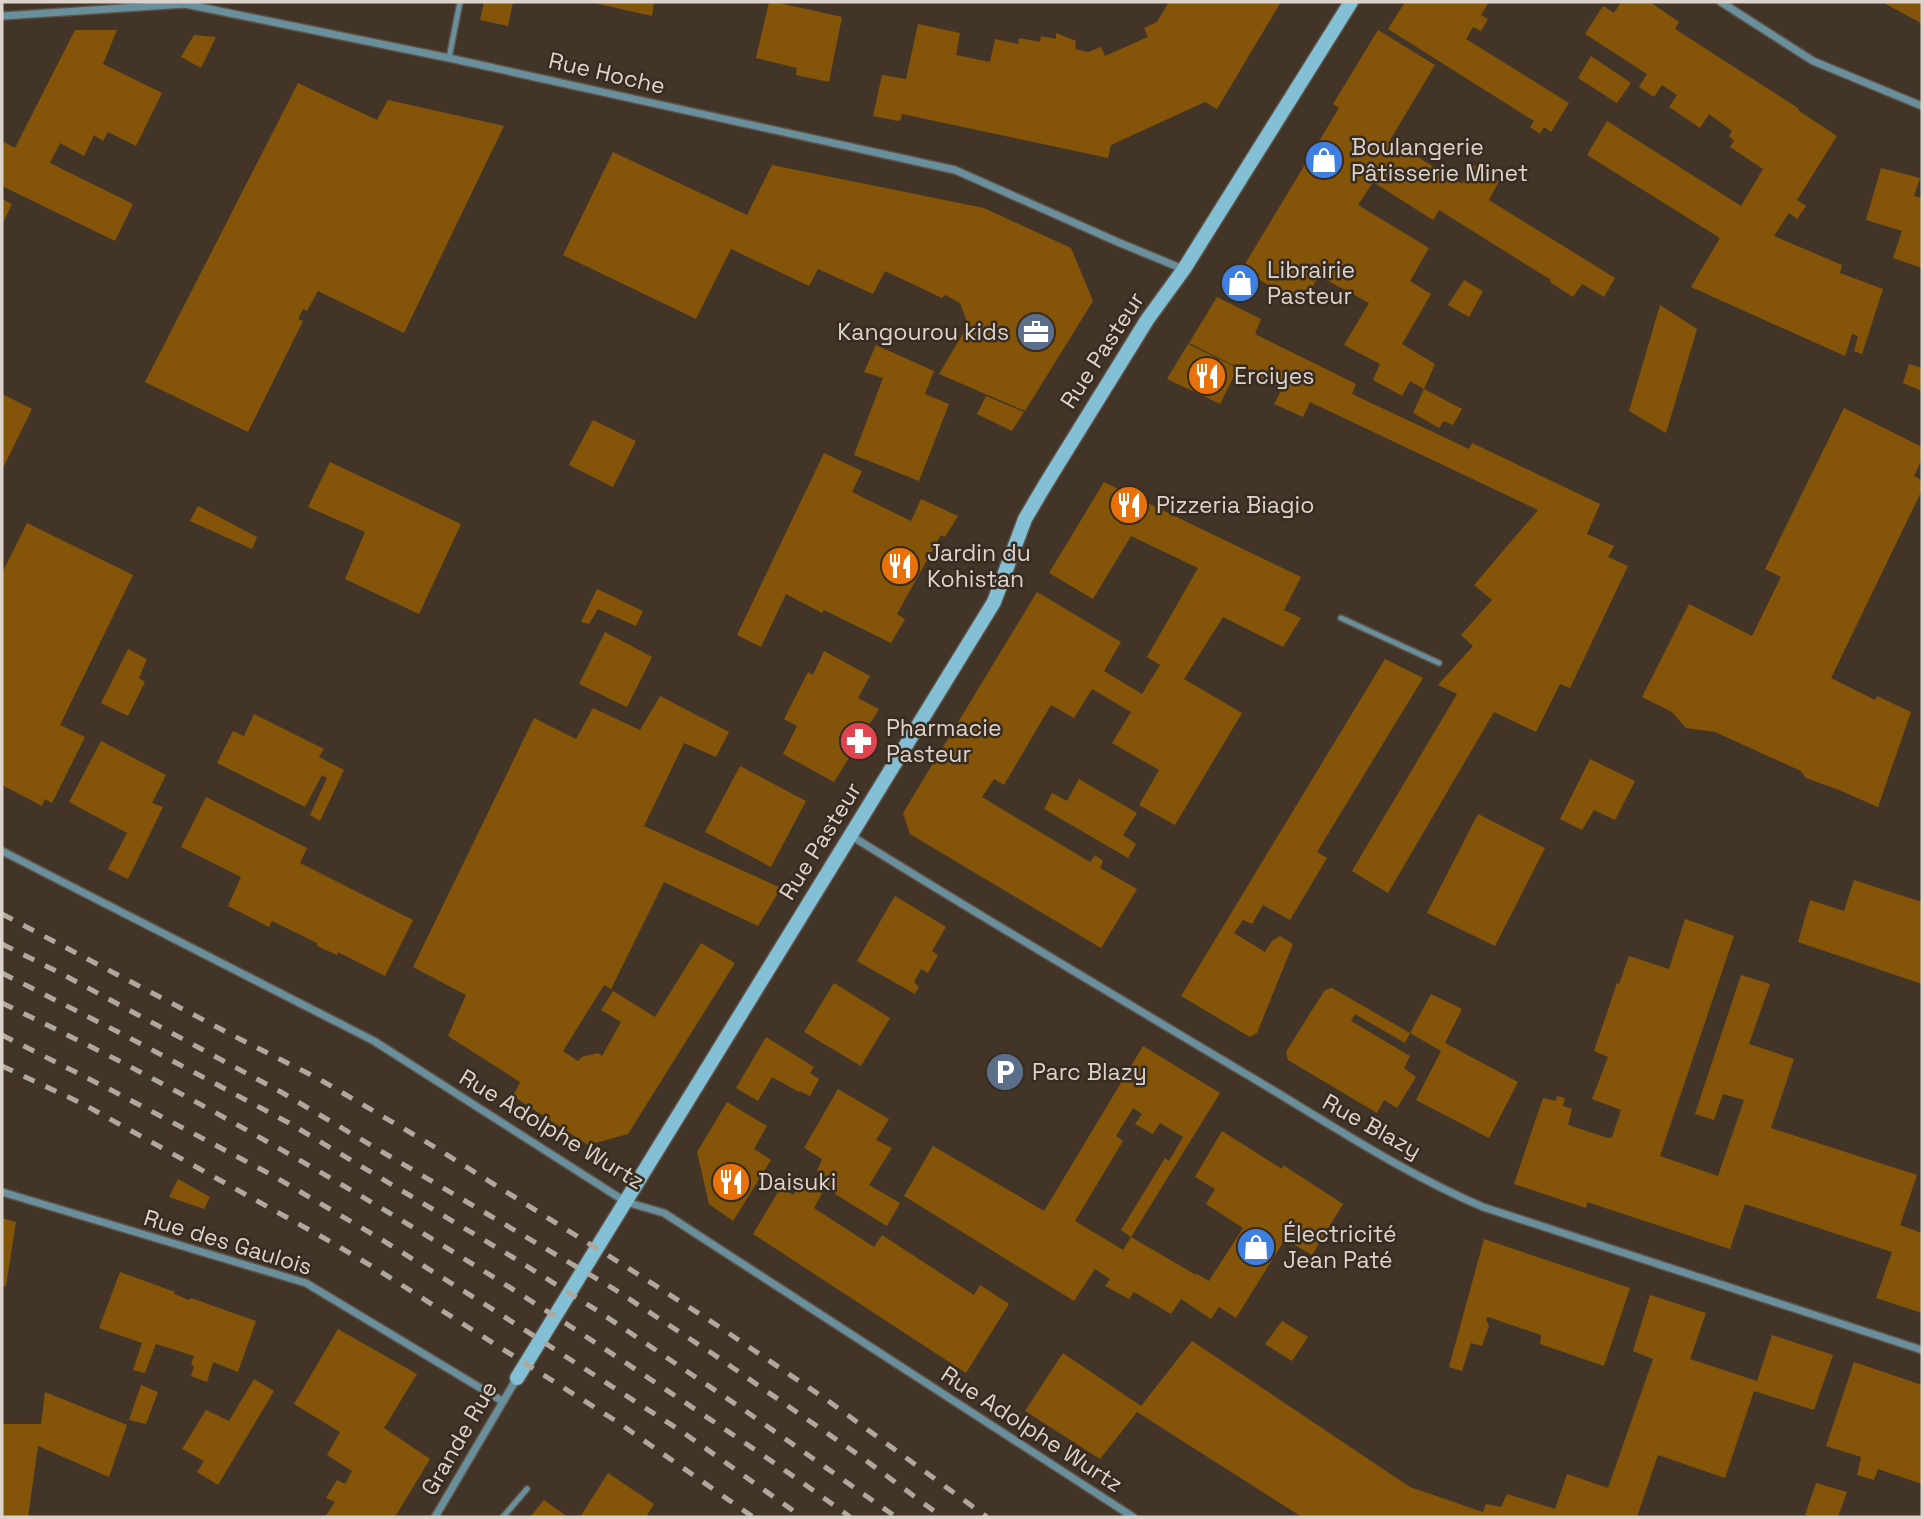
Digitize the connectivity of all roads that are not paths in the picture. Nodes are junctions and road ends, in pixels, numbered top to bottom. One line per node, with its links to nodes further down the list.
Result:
1 (460, 2): 5 (lane)
2 (1351, 2): 7 (street, Rue Pasteur)
3 (1721, 2): 6 (street)
4 (2, 16): 5 (street, Rue Hoche)
5 (449, 58): 7 (street, Rue Hoche)
6 (1922, 106)
7 (1184, 269): 10 (street, Rue Pasteur)
8 (1341, 618): 9 (lane)
9 (1439, 663)
10 (850, 835): 13 (street, Rue Pasteur); 14 (street, Rue Blazy)
11 (2, 851): 13 (street, Rue Adolphe Wurtz)
12 (2, 1192): 16 (street, Rue des Gaulois)
13 (626, 1202): 15 (street, Rue Pasteur); 20 (street, Rue Adolphe Wurtz)
14 (1922, 1350)
15 (517, 1378): 16 (street, Grande Rue)
16 (502, 1401): 18 (street, Grande Rue)
17 (527, 1489): 19 (lane)
18 (435, 1517)
19 (503, 1517)
20 (1133, 1517)

